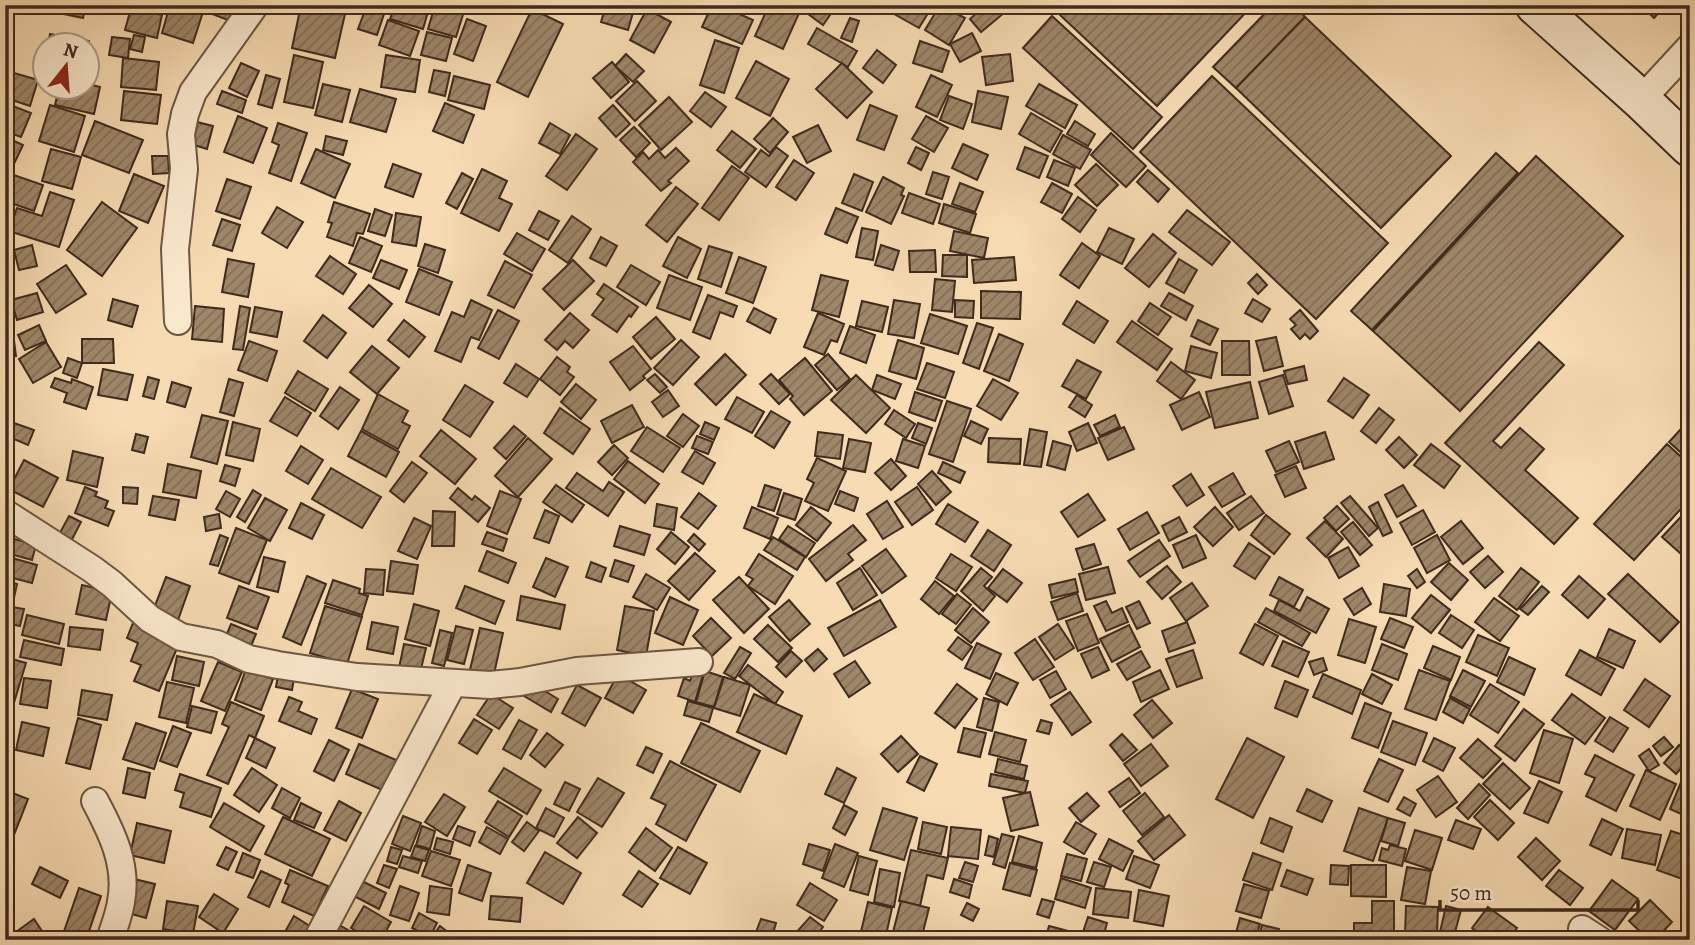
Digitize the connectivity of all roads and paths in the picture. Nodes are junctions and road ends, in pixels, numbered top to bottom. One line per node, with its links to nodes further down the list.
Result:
1 (255, 5): 6 (street)
2 (1540, 7): 4 (street)
3 (1690, 47): 4 (street)
4 (1641, 100): 5 (street)
5 (1690, 147)
6 (178, 321)
7 (5, 513): 9 (street)
8 (699, 662): 9 (street)
9 (453, 683): 12 (street)
10 (94, 801): 11 (street)
11 (110, 940)
12 (317, 940)

